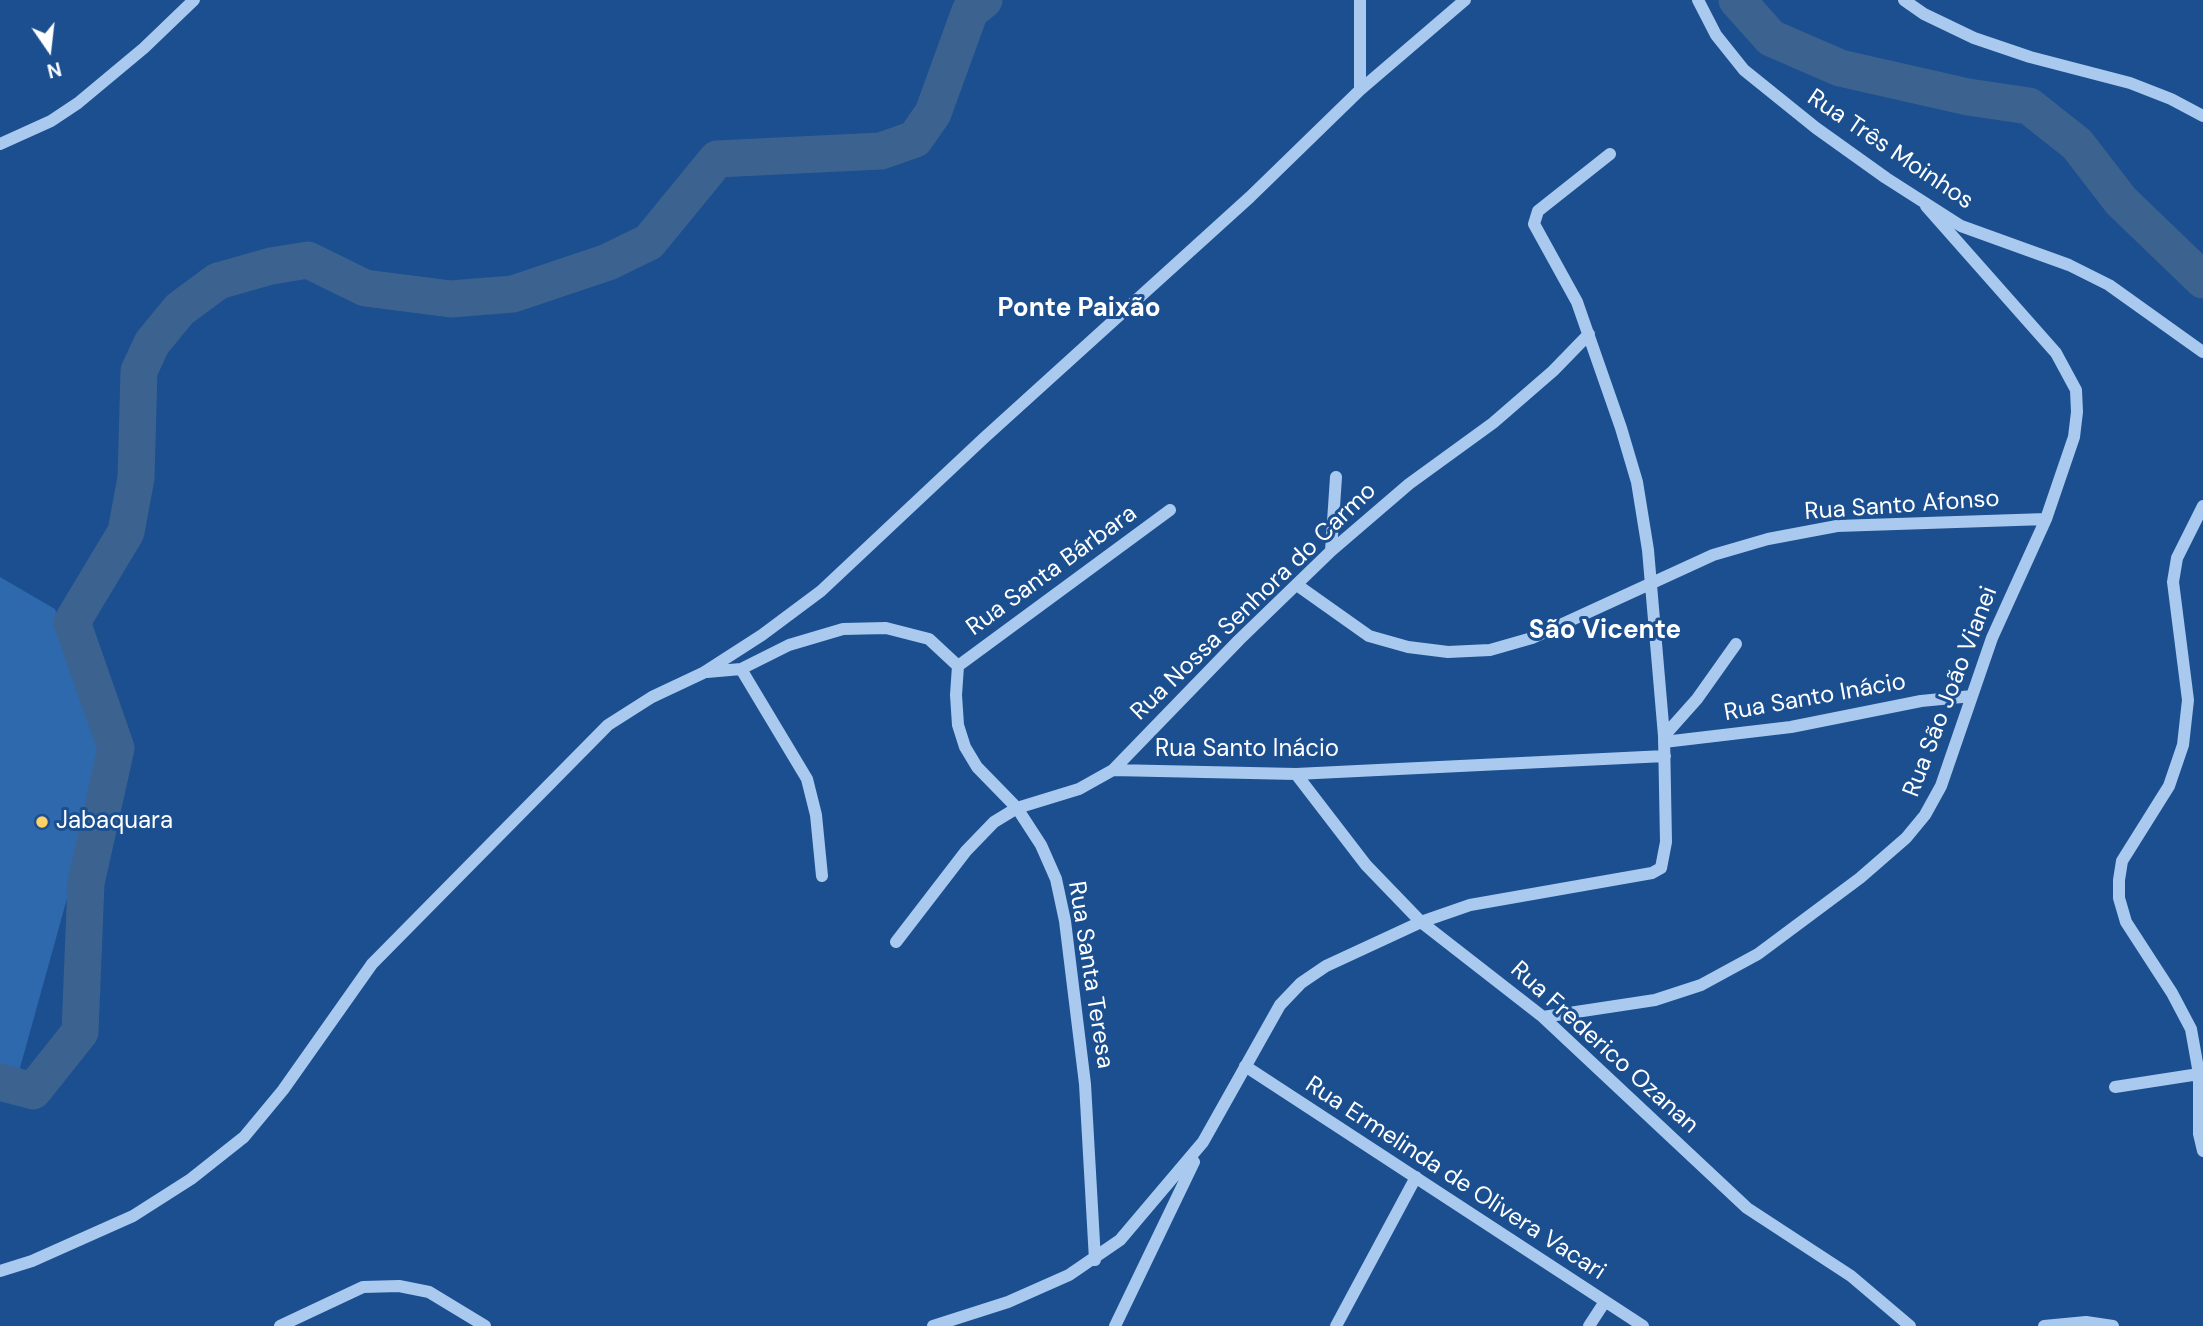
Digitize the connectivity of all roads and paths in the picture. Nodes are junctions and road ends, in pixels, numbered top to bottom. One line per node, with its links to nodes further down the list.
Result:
1 (194, 0): 8 (street)
2 (1360, 0): 6 (street)
3 (1465, 0): 6 (street)
4 (1698, 0): 10 (street, Rua Três Moinhos)
5 (1904, 0): 7 (street)
6 (1360, 90): 23 (street)
7 (2203, 116)
8 (0, 144)
9 (1610, 154): 11 (street)
10 (1926, 206): 12 (street, Rua Três Moinhos); 16 (street, Rua São João Vianei)
11 (1589, 334): 17 (street, Rua Nossa Senhora do Carmo); 18 (street)
12 (2203, 352)
13 (1336, 477): 17 (street)
14 (2203, 506): 34 (street)
15 (1170, 510): 21 (street, Rua Santa Bárbara)
16 (2046, 519): 18 (street, Rua Santo Afonso); 24 (street, Rua São João Vianei)
17 (1331, 551): 19 (street, Rua Nossa Senhora do Carmo)
18 (1651, 583): 19 (street, Rua Santo Afonso); 25 (street)
19 (1297, 585): 26 (street, Rua Nossa Senhora do Carmo)
20 (1736, 644): 25 (street)
21 (958, 666): 22 (street); 28 (street, Rua Santa Teresa)
22 (741, 669): 23 (street); 29 (street)
23 (703, 673): 40 (street)
24 (1972, 696): 25 (street, Rua Santo Inácio); 32 (street, Rua São João Vianei)
25 (1665, 745): 27 (street, Rua Santo Inácio); 30 (street)
26 (1113, 770): 27 (street, Rua Santo Inácio); 28 (street)
27 (1296, 774): 30 (street, Rua Frederico Ozanan)
28 (1017, 808): 31 (street); 39 (street, Rua Santa Teresa)
29 (822, 876)
30 (1421, 922): 32 (street, Rua Frederico Ozanan); 33 (street)
31 (896, 942)
32 (1543, 1017): 49 (street, Rua Frederico Ozanan)
33 (1245, 1066): 36 (street); 38 (street, Rua Ermelinda de Olivera Vacari)
34 (2199, 1074): 35 (street); 37 (street)
35 (2115, 1087)
36 (1203, 1142): 39 (street); 45 (street)
37 (2203, 1151)
38 (1416, 1177): 41 (street, Rua Ermelinda de Olivera Vacari); 46 (street)
39 (1095, 1260): 44 (street)
40 (0, 1271)
41 (1604, 1303): 47 (street); 48 (street, Rua Ermelinda de Olivera Vacari)
42 (280, 1326): 43 (street)
43 (485, 1326)
44 (933, 1326)
45 (1115, 1326)
46 (1336, 1326)
47 (1590, 1326)
48 (1643, 1326)
49 (1910, 1326)
50 (2044, 1326): 51 (street)
51 (2113, 1326)

